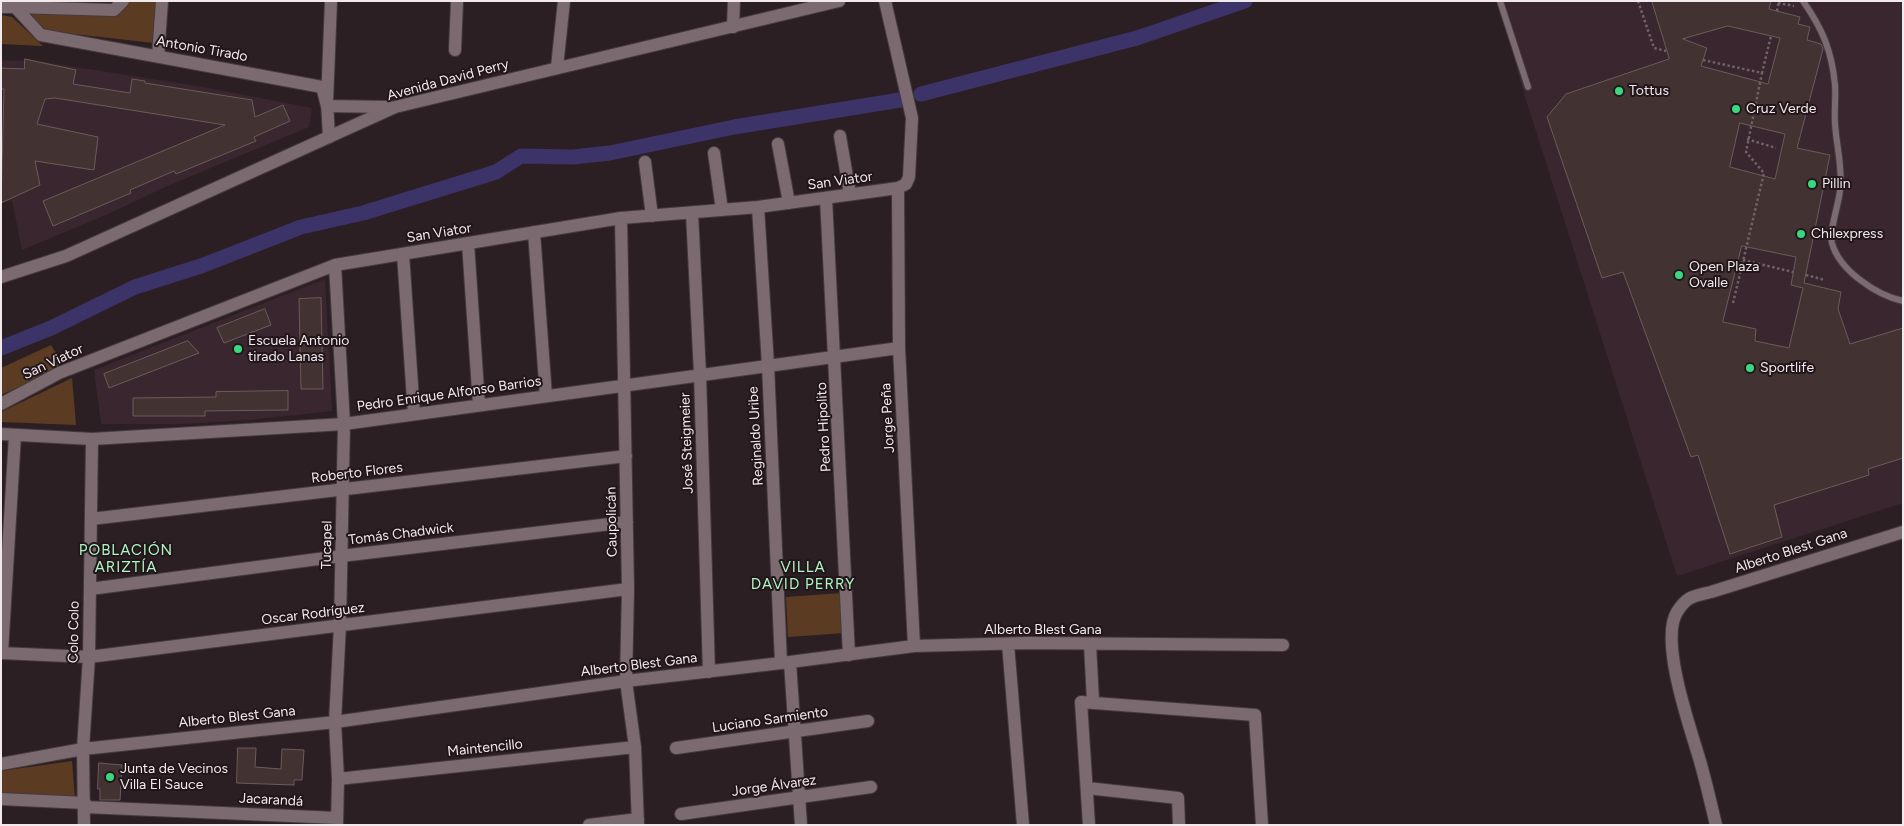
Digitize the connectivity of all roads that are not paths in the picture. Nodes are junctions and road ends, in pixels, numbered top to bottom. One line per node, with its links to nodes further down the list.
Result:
1 (123, 1): 12 (street)
2 (162, 1): 15 (street)
3 (331, 1): 18 (street)
4 (457, 1): 14 (street)
5 (564, 1): 16 (street)
6 (734, 1): 13 (street)
7 (838, 1): 13 (street, Avenida David Perry)
8 (885, 1): 25 (street, Jorge Peña)
9 (1500, 1): 17 (lane)
10 (1803, 1): 39 (lane)
11 (1, 7): 12 (street)
12 (15, 7): 15 (street, Antonio Tirado)
13 (733, 27): 16 (street, Avenida David Perry)
14 (455, 50)
15 (158, 56): 18 (street, Antonio Tirado)
16 (557, 67): 19 (street, Avenida David Perry)
17 (1528, 87)
18 (327, 106): 19 (street); 21 (street)
19 (395, 108): 21 (street, Avenida David Perry)
20 (840, 136): 26 (street)
21 (328, 137): 38 (street, Avenida David Perry)
22 (778, 144): 28 (street)
23 (714, 153): 30 (street)
24 (645, 162): 32 (street)
25 (902, 186): 26 (street, San Viator); 40 (street, Jorge Peña)
26 (850, 194): 27 (street, San Viator)
27 (826, 198): 28 (street, San Viator); 41 (street, Pedro Hipolito)
28 (789, 203): 29 (street, San Viator)
29 (758, 207): 30 (street, San Viator); 42 (street, Reginaldo Uribe)
30 (722, 210): 31 (street, San Viator)
31 (692, 212): 32 (street, San Viator); 43 (street, José Steigmeier)
32 (652, 216): 33 (street, San Viator)
33 (621, 218): 34 (street, San Viator); 44 (street, Caupolicán)
34 (534, 232): 35 (street, San Viator); 45 (street)
35 (468, 243): 36 (street, San Viator); 47 (street)
36 (403, 254): 37 (street, San Viator); 48 (street)
37 (335, 265): 46 (street, San Viator); 49 (street, Tucapel)
38 (1, 278)
39 (1903, 300)
40 (899, 348): 41 (street, Pedro Enrique Alfonso Barrios); 65 (street, Jorge Peña)
41 (835, 356): 42 (street, Pedro Enrique Alfonso Barrios); 67 (street, Pedro Hipolito)
42 (768, 365): 43 (street, Pedro Enrique Alfonso Barrios); 69 (street, Reginaldo Uribe)
43 (700, 374): 44 (street, Pedro Enrique Alfonso Barrios); 70 (street, José Steigmeier)
44 (624, 384): 45 (street, Pedro Enrique Alfonso Barrios); 53 (street, Caupolicán)
45 (546, 396): 47 (street, Pedro Enrique Alfonso Barrios)
46 (1, 404)
47 (479, 405): 48 (street, Pedro Enrique Alfonso Barrios)
48 (414, 414): 49 (street, Pedro Enrique Alfonso Barrios)
49 (344, 424): 52 (street, Pedro Enrique Alfonso Barrios); 54 (street, Tucapel)
50 (1, 434): 51 (street, Pedro Enrique Alfonso Barrios)
51 (15, 435): 52 (street, Pedro Enrique Alfonso Barrios); 66 (street)
52 (92, 439): 55 (street, Colo Colo)
53 (626, 456): 54 (street, Roberto Flores); 56 (street, Caupolicán)
54 (342, 489): 55 (street, Roberto Flores); 58 (street, Tucapel)
55 (91, 519): 60 (street, Colo Colo)
56 (627, 522): 58 (street, Tomás Chadwick); 59 (street, Caupolicán)
57 (1903, 532): 96 (street, Alberto Blest Gana)
58 (341, 556): 60 (street, Tomás Chadwick); 61 (street, Tucapel)
59 (628, 589): 61 (street, Oscar Rodríguez); 71 (street, Caupolicán)
60 (90, 590): 68 (street, Colo Colo)
61 (340, 625): 68 (street, Oscar Rodríguez); 74 (street, Tucapel)
62 (1008, 644): 63 (street, Alberto Blest Gana); 65 (street, Alberto Blest Gana); 92 (street)
63 (1090, 644): 64 (street, Alberto Blest Gana); 72 (street)
64 (1283, 645)
65 (914, 646): 67 (street, Alberto Blest Gana)
66 (2, 653): 68 (street, Oscar Rodríguez)
67 (849, 655): 69 (street, Alberto Blest Gana)
68 (89, 657): 78 (street, Colo Colo)
69 (786, 663): 70 (street, Alberto Blest Gana); 75 (street, Reginaldo Uribe)
70 (709, 672): 71 (street, Alberto Blest Gana)
71 (626, 681): 74 (street, Alberto Blest Gana); 76 (street, Caupolicán)
72 (1093, 701): 82 (street); 95 (street)
73 (868, 721): 75 (street, Luciano Sarmiento)
74 (335, 722): 78 (street, Alberto Blest Gana); 80 (street, Tucapel)
75 (795, 731): 77 (street, Luciano Sarmiento); 83 (street, Reginaldo Uribe)
76 (635, 747): 80 (street, Maintencillo); 88 (street, Caupolicán)
77 (676, 748)
78 (83, 749): 79 (street, Alberto Blest Gana); 85 (street, Colo Colo)
79 (1, 764)
80 (338, 779): 87 (street, Tucapel)
81 (871, 787): 83 (street, Jorge Álvarez)
82 (1087, 788): 93 (street); 94 (street)
83 (800, 797): 86 (street, Jorge Álvarez); 91 (street, Reginaldo Uribe)
84 (1, 799): 85 (street, Jacarandá)
85 (85, 805): 87 (street, Jacarandá); 89 (street, Colo Colo)
86 (681, 814)
87 (337, 821)
88 (638, 822): 90 (street)
89 (84, 825)
90 (589, 825)
91 (801, 825)
92 (1023, 825)
93 (1089, 825)
94 (1179, 825)
95 (1262, 825)
96 (1716, 825)

